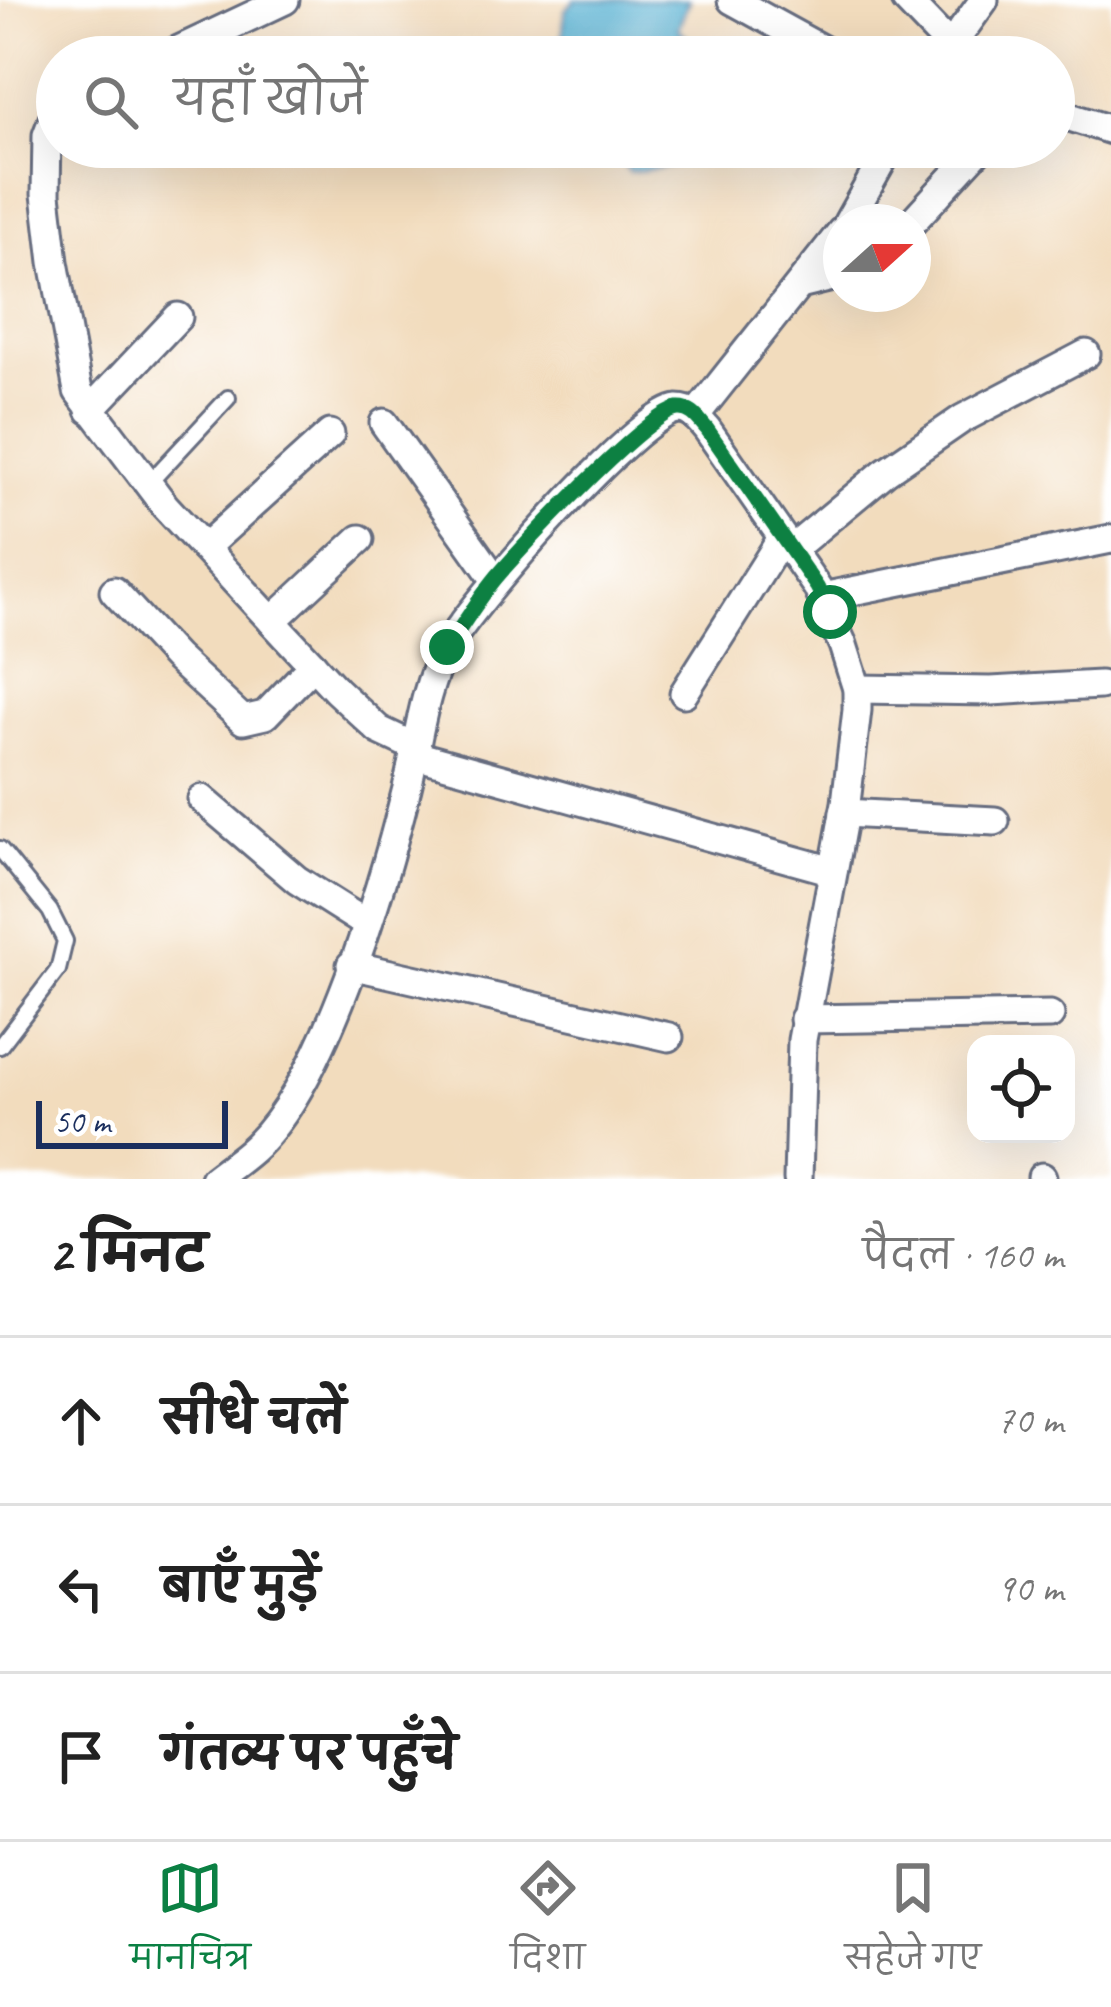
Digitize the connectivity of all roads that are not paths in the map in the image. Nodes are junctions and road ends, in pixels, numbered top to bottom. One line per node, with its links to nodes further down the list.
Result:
1 (285, 0): 5 (street)
2 (732, 0): 6 (street)
3 (906, 0): 7 (street)
4 (984, 0): 8 (street)
5 (209, 36)
6 (798, 36)
7 (937, 36)
8 (963, 36)
9 (1075, 119): 10 (street)
10 (1111, 130)
11 (46, 168): 22 (street)
12 (878, 168): 14 (street)
13 (962, 168): 15 (street)
14 (858, 204)
15 (929, 204)
16 (823, 255): 18 (street)
17 (823, 279): 18 (street)
18 (800, 285): 23 (street)
19 (178, 317): 22 (street)
20 (1086, 354): 29 (street)
21 (228, 398): 26 (lane)
22 (90, 410): 26 (street)
23 (695, 416): 29 (street); 31 (street)
24 (384, 423): 31 (street)
25 (330, 434): 30 (street)
26 (148, 484): 30 (street)
27 (360, 539): 34 (street)
28 (1111, 539): 33 (street)
29 (787, 544): 33 (street); 38 (street)
30 (204, 548): 34 (street)
31 (494, 580): 39 (street)
32 (114, 591): 35 (street)
33 (822, 597): 37 (street)
34 (272, 621): 35 (street)
35 (313, 665): 39 (street)
36 (1100, 685): 37 (street)
37 (856, 689): 41 (street)
38 (684, 693)
39 (416, 751): 44 (street); 45 (street)
40 (202, 799): 45 (street)
41 (844, 813): 42 (street); 44 (street)
42 (995, 821)
43 (0, 849): 50 (lane)
44 (833, 871): 48 (street)
45 (365, 923): 46 (street)
46 (352, 965): 49 (street); 51 (street)
47 (1050, 1015): 48 (street)
48 (805, 1018): 52 (street)
49 (669, 1037)
50 (0, 1046)
51 (214, 1179)
52 (798, 1179)

